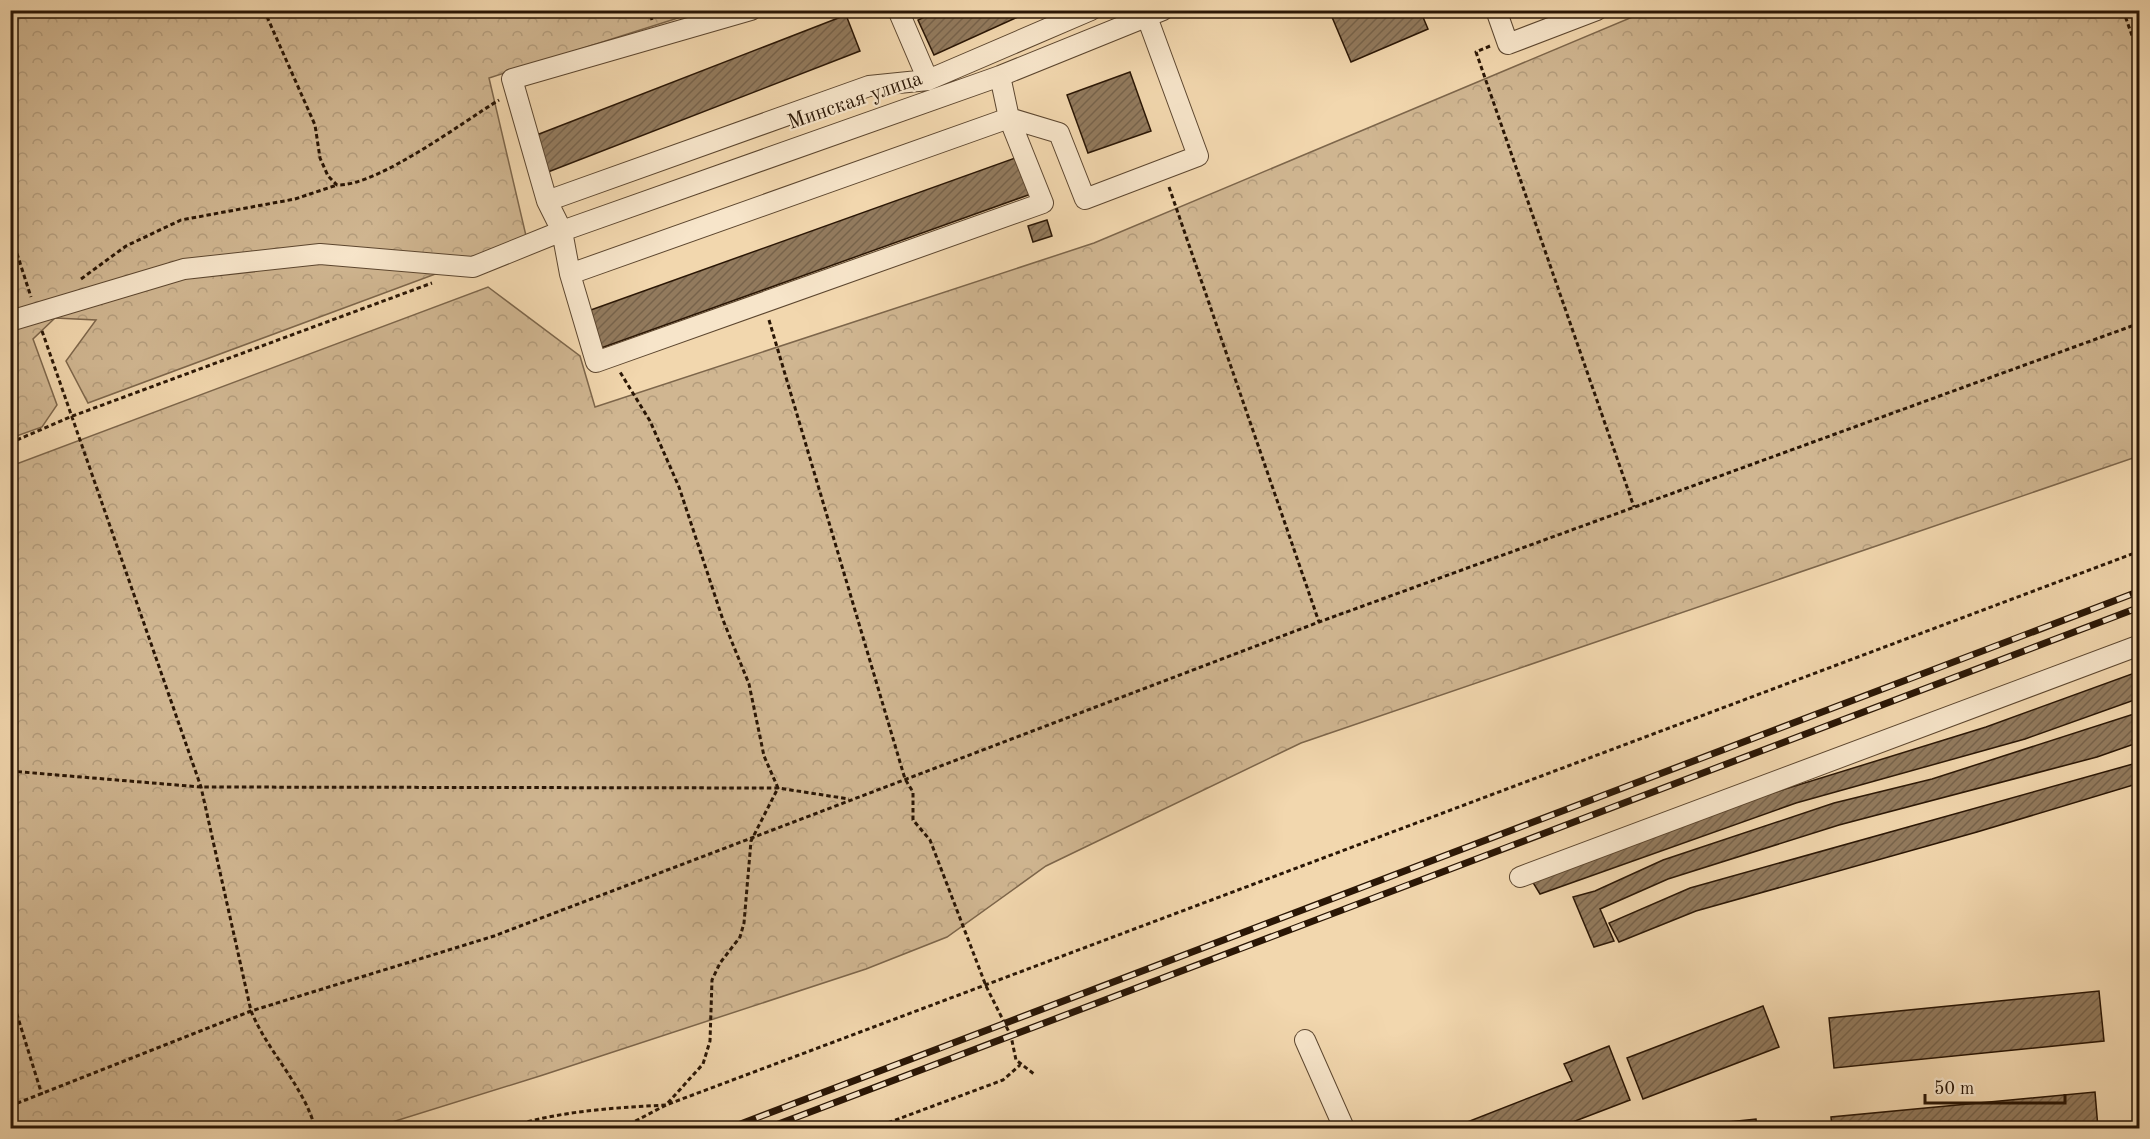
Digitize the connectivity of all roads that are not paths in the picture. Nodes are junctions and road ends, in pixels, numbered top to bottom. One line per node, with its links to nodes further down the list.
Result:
1 (751, 10): 10 (street)
2 (898, 10): 8 (street)
3 (1091, 10): 8 (street)
4 (1496, 10): 5 (street)
5 (1597, 10)
6 (1155, 14): 7 (street, Минская улица); 9 (street)
7 (1000, 76): 9 (street); 11 (street, Минская улица)
8 (928, 80): 10 (street)
9 (1009, 118): 12 (street); 12 (street)
10 (547, 201): 11 (street)
11 (561, 231): 12 (street); 13 (street, Минская улица)
12 (570, 274)
13 (10, 321)
14 (2139, 645): 15 (street)
15 (1520, 877)
16 (1305, 1040): 17 (street)
17 (1344, 1128)

